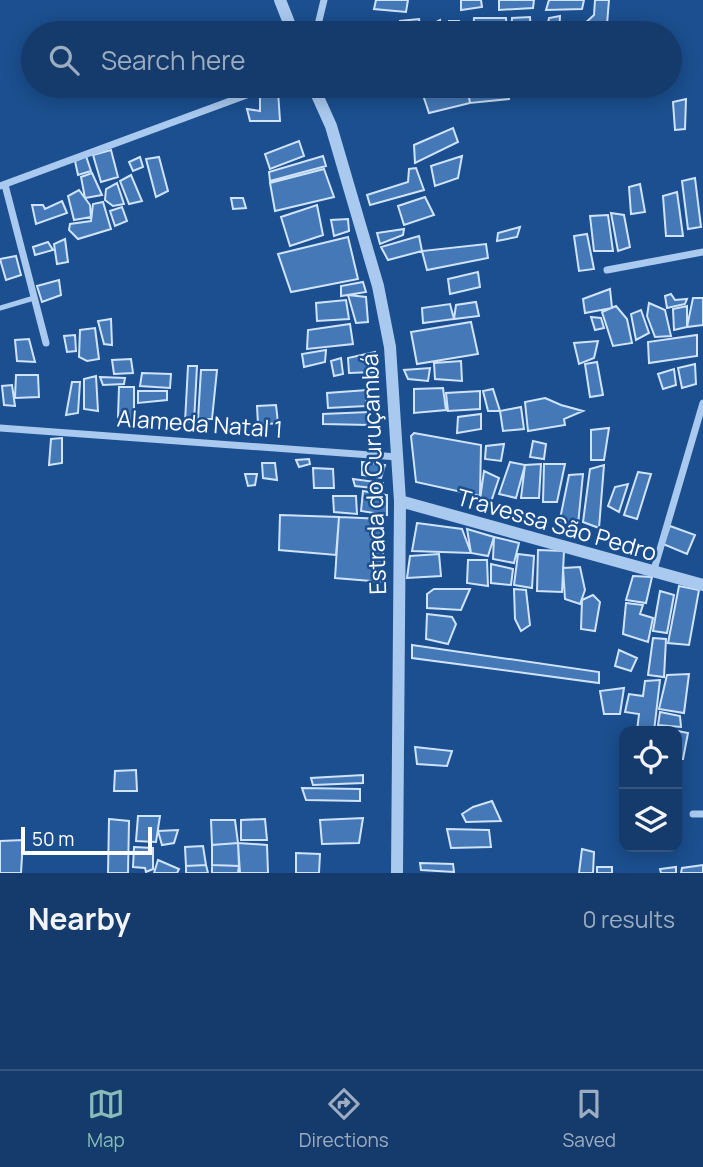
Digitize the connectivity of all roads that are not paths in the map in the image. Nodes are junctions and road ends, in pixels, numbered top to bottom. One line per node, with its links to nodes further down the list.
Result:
1 (280, 0): 3 (street)
2 (324, 0): 4 (street)
3 (288, 21)
4 (319, 21)
5 (239, 98): 7 (street)
6 (318, 98): 15 (street, Estrada do Curuçambá)
7 (2, 186): 10 (street)
8 (703, 252): 9 (street)
9 (607, 271)
10 (34, 298): 11 (lane); 12 (street)
11 (0, 308)
12 (46, 343)
13 (703, 403): 17 (street)
14 (0, 428): 15 (street, Alameda Natal 1)
15 (398, 457): 16 (street, Estrada do Curuçambá)
16 (400, 501): 17 (street, Travessa São Pedro); 21 (street, Estrada do Curuçambá)
17 (653, 573): 18 (street, Travessa São Pedro)
18 (703, 585)
19 (693, 814): 20 (street)
20 (703, 814)
21 (397, 873)

